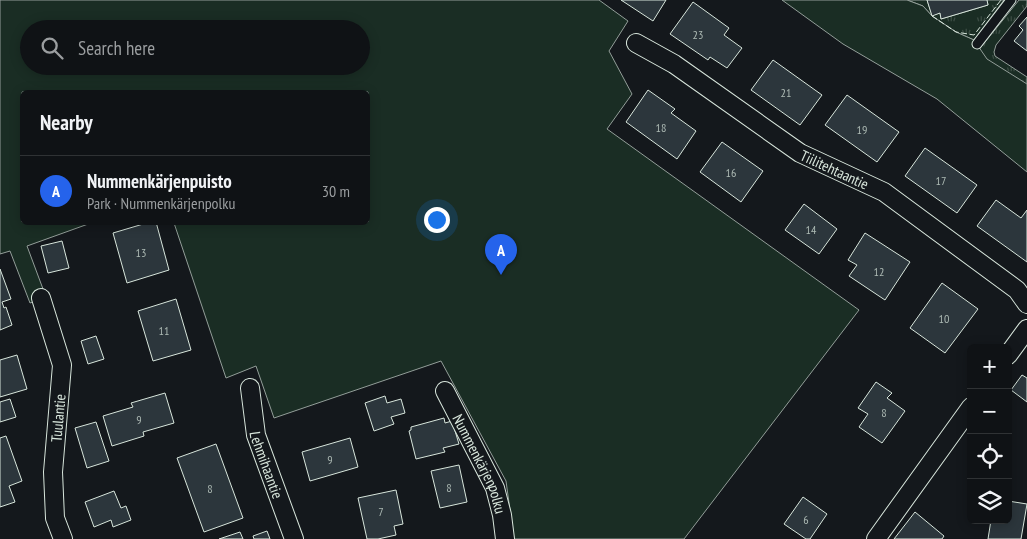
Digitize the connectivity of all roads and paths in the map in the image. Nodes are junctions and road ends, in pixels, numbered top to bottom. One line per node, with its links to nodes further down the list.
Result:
1 (1011, 0): 3 (lane)
2 (636, 43): 5 (street, Tiilitehtaantie)
3 (977, 44)
4 (41, 298): 11 (street, Tuulantie)
5 (1027, 304)
6 (1027, 329): 7 (street)
7 (1012, 350)
8 (250, 388): 12 (street, Lehmihaantie)
9 (445, 391): 13 (street, Nummenkärjenpolku)
10 (967, 413): 14 (street)
11 (63, 539)
12 (294, 539)
13 (505, 539)
14 (876, 539)

